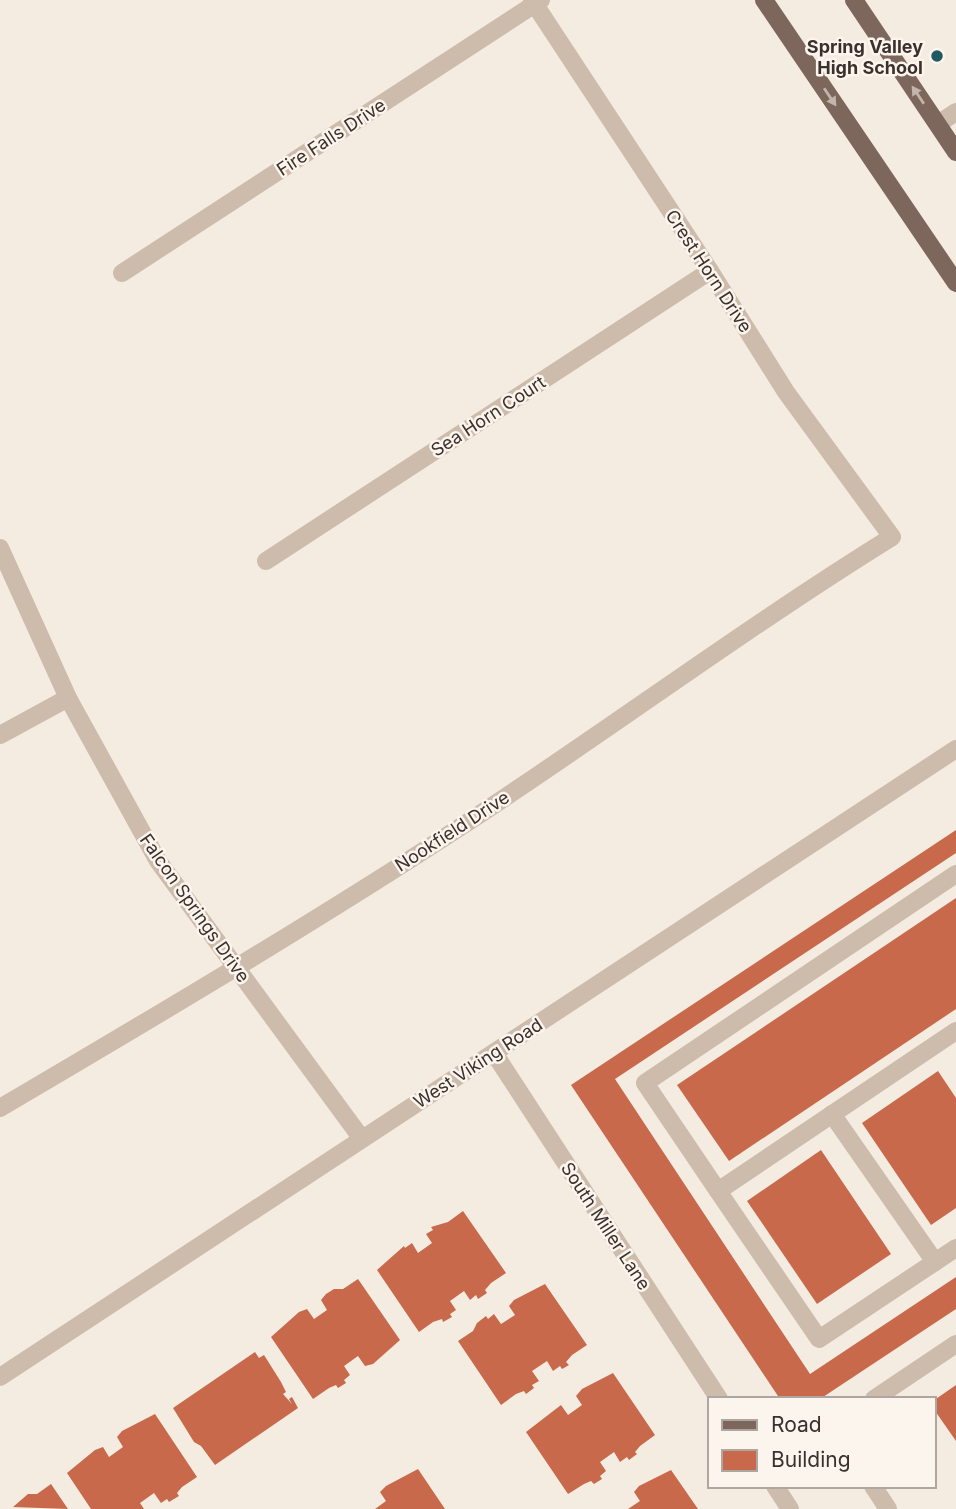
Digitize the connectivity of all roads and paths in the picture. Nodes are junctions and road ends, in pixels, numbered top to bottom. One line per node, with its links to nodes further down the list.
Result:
1 (764, 0): 9 (main road, one-way to 9)
2 (854, 0): 5 (main road, one-way to 2)
3 (536, 1): 7 (street, Crest Horn Drive); 8 (street, Fire Falls Drive)
4 (956, 112): 5 (street)
5 (937, 124): 6 (main road)
6 (956, 152)
7 (710, 271): 10 (street, Crest Horn Drive); 12 (street, Sea Horn Court)
8 (122, 273)
9 (956, 283)
10 (892, 537): 17 (street, Nookfield Drive)
11 (0, 548): 13 (street, Falcon Springs Drive)
12 (266, 561)
13 (68, 698): 14 (street); 17 (street, Falcon Springs Drive)
14 (0, 735)
15 (956, 749): 19 (street, West Viking Road)
16 (956, 874): 23 (street)
17 (237, 969): 20 (street, Nookfield Drive); 22 (street, Falcon Springs Drive)
18 (956, 1031): 21 (street)
19 (494, 1052): 22 (street, West Viking Road); 28 (street, South Miller Lane)
20 (0, 1108)
21 (832, 1114): 23 (street); 25 (street)
22 (362, 1139): 27 (street, West Viking Road)
23 (718, 1191): 25 (street)
24 (956, 1248): 25 (street)
25 (935, 1262)
26 (956, 1344): 29 (street)
27 (0, 1377)
28 (718, 1397)
29 (877, 1397)
30 (776, 1488): 32 (street)
31 (874, 1488): 33 (street)
32 (790, 1509)
33 (888, 1509)

